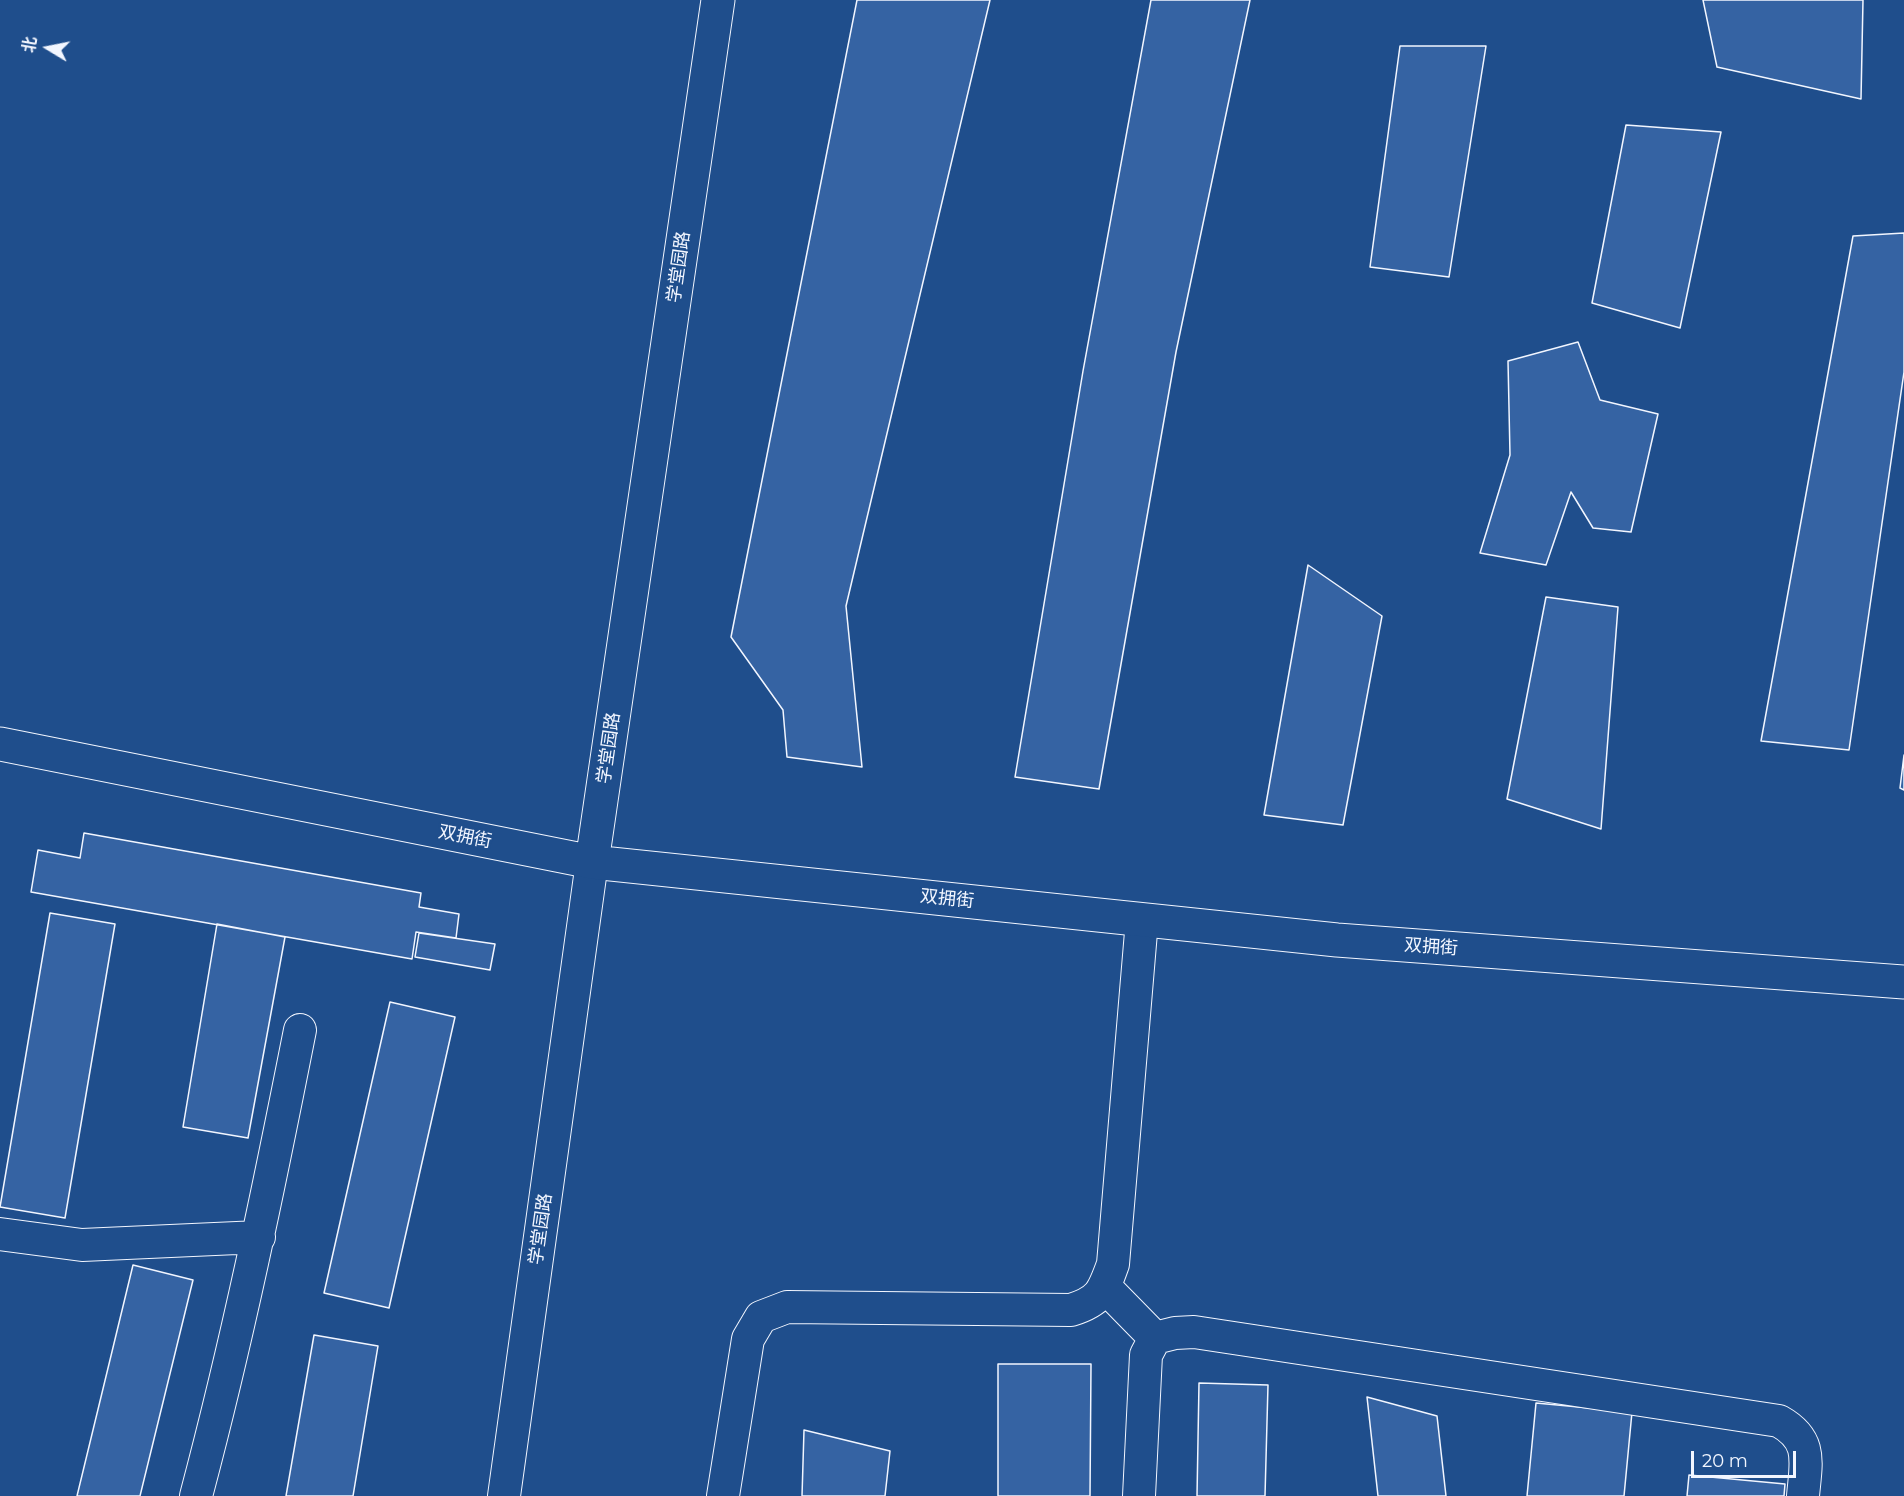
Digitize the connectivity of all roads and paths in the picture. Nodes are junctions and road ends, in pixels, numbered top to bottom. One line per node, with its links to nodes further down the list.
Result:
1 (718, 0): 3 (street, 学堂园路)
2 (0, 744): 3 (street, 双拥街)
3 (592, 862): 4 (street, 双拥街); 12 (street, 学堂园路)
4 (1142, 920): 5 (street, 双拥街); 9 (street)
5 (1904, 982)
6 (300, 1030): 8 (street)
7 (0, 1234): 8 (street)
8 (260, 1237): 11 (street)
9 (1105, 1287): 10 (street); 13 (street)
10 (1155, 1338): 14 (street); 15 (street)
11 (196, 1496)
12 (504, 1496)
13 (723, 1496)
14 (1139, 1496)
15 (1803, 1496)

